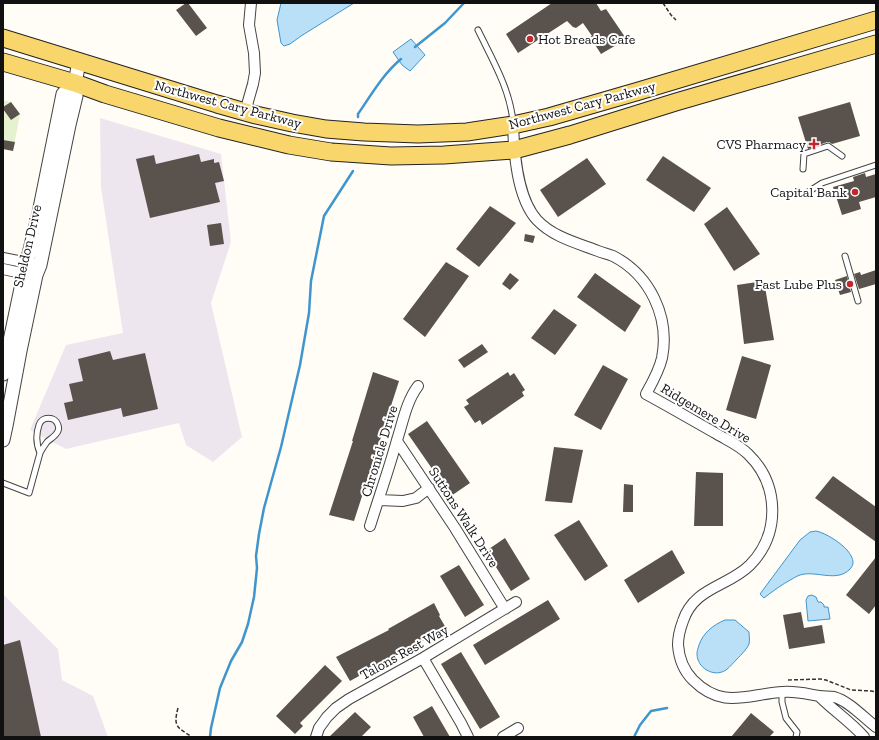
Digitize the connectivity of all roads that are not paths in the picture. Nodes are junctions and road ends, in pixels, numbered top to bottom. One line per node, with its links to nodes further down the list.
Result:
1 (251, 3): 9 (street)
2 (876, 20): 10 (main road, Northwest Cary Parkway)
3 (478, 30): 10 (lane)
4 (3, 38): 7 (main road, Northwest Cary Parkway)
5 (876, 44): 11 (main road, Northwest Cary Parkway)
6 (3, 62): 8 (main road, Northwest Cary Parkway)
7 (79, 62): 8 (street, Sheldon Drive); 9 (main road, Northwest Cary Parkway)
8 (75, 83): 11 (main road, Northwest Cary Parkway); 19 (street, Sheldon Drive)
9 (245, 112): 10 (main road, Northwest Cary Parkway)
10 (513, 125): 11 (street)
11 (514, 150): 33 (street, Ridgemere Drive)
12 (842, 156): 14 (lane)
13 (876, 165): 15 (lane)
14 (803, 169)
15 (805, 194)
16 (844, 256): 20 (lane)
17 (3, 258): 19 (street)
18 (3, 269): 19 (street)
19 (32, 269): 21 (street, Sheldon Drive); 23 (street, Sheldon Drive)
20 (858, 301)
21 (3, 374)
22 (418, 386): 24 (street, Chronicle Drive)
23 (3, 440)
24 (397, 441): 27 (street, Suttons Walk Drive); 28 (street, Chronicle Drive)
25 (40, 453): 25 (lane); 26 (lane)
26 (3, 483)
27 (429, 488): 28 (street); 31 (street, Suttons Walk Drive)
28 (379, 500): 29 (street, Chronicle Drive)
29 (370, 526)
30 (516, 602): 31 (street, Talons Rest Way)
31 (505, 609): 32 (street, Talons Rest Way)
32 (423, 658): 37 (street, Talons Rest Way); 38 (street)
33 (782, 692): 34 (street, Ridgemere Drive); 40 (lane)
34 (820, 697): 35 (street, Ridgemere Drive); 41 (street)
35 (876, 727)
36 (518, 728): 39 (street)
37 (316, 737)
38 (468, 737)
39 (503, 737)
40 (796, 737)
41 (864, 737)

